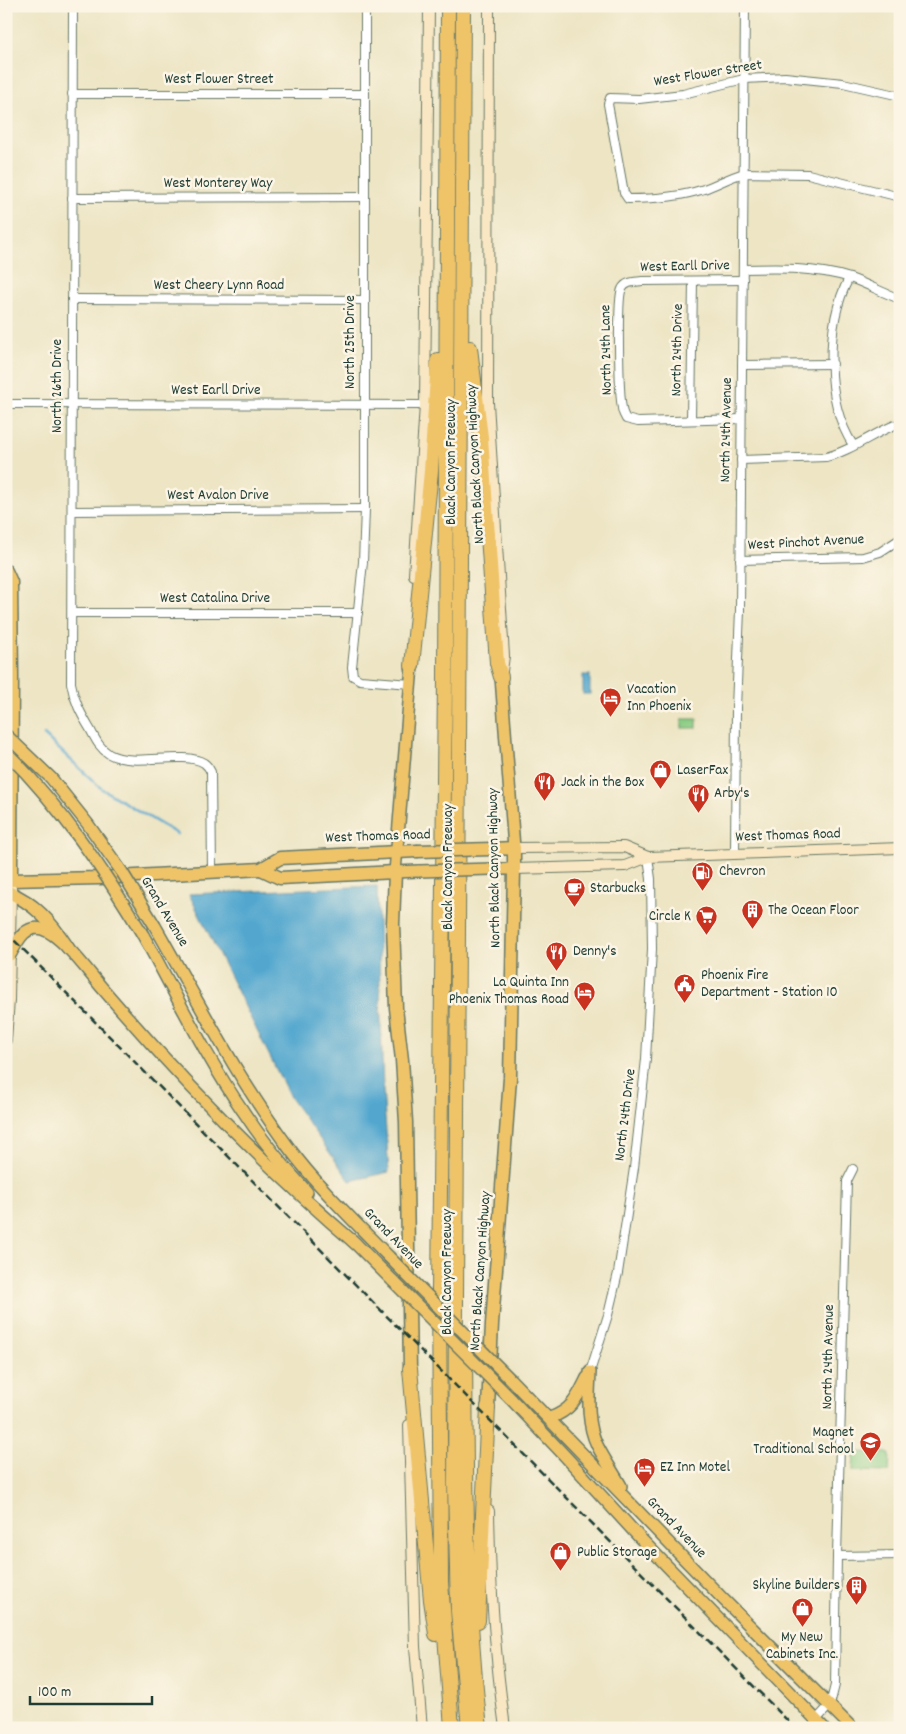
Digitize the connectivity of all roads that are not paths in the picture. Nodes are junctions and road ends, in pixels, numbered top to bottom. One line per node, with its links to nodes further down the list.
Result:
1 (73, 6): 10 (street, North 26th Drive)
2 (365, 6): 11 (street, North 25th Drive)
3 (429, 6): 32 (main road)
4 (448, 6): 25 (highway, Black Canyon Freeway)
5 (463, 6): 81 (highway)
6 (472, 6): 26 (highway, Black Canyon Freeway)
7 (490, 6): 48 (main road, North Black Canyon Highway)
8 (745, 6): 9 (street, North 24th Avenue)
9 (744, 79): 12 (street, West Flower Street); 13 (street, North 24th Avenue); 13 (street, West Flower Street)
10 (72, 94): 11 (street, West Flower Street); 15 (street, North 26th Drive)
11 (365, 94): 14 (street, North 25th Drive)
12 (900, 96)
13 (744, 173): 16 (street); 17 (street, North 24th Avenue)
14 (365, 197): 15 (street, West Monterey Way); 24 (street, North 25th Drive)
15 (72, 198): 22 (street, North 26th Drive)
16 (900, 198)
17 (743, 269): 18 (street, West Earll Drive); 19 (street, North 24th Avenue)
18 (849, 278): 23 (street, West Earll Drive); 27 (street)
19 (743, 280): 20 (street, West Earll Drive); 28 (street, North 24th Avenue)
20 (693, 281): 21 (street, West Earll Drive); 34 (street, North 24th Drive)
21 (627, 283): 34 (street, North 24th Lane)
22 (72, 299): 24 (street, West Cheery Lynn Road); 30 (street, North 26th Drive)
23 (900, 299)
24 (366, 300): 31 (street, North 25th Drive)
25 (446, 325): 46 (highway); 78 (highway, Black Canyon Freeway)
26 (470, 348): 48 (highway); 76 (highway, Black Canyon Freeway)
27 (833, 364): 28 (street); 36 (street)
28 (742, 365): 33 (street, North 24th Avenue)
29 (6, 404): 30 (street, West Earll Drive)
30 (72, 404): 31 (street, West Earll Drive); 39 (street, North 26th Drive)
31 (365, 405): 32 (street, West Earll Drive); 38 (street, North 25th Drive)
32 (425, 405): 46 (main road)
33 (741, 419): 34 (street); 37 (street, North 24th Avenue)
34 (691, 420)
35 (900, 424): 36 (street)
36 (854, 445): 37 (street)
37 (741, 460): 41 (street, North 24th Avenue)
38 (365, 509): 39 (street, West Avalon Drive); 44 (street, North 25th Drive)
39 (72, 511): 43 (street, North 26th Drive)
40 (900, 539): 41 (street, West Pinchot Avenue)
41 (740, 560): 57 (street, North 24th Avenue)
42 (6, 571): 47 (highway)
43 (72, 613): 44 (street, West Catalina Drive); 61 (street, North 26th Drive)
44 (358, 613): 49 (street, North 25th Drive)
45 (6, 648): 47 (highway)
46 (412, 666): 49 (main road)
47 (12, 677): 63 (highway)
48 (501, 677): 54 (main road, North Black Canyon Highway)
49 (410, 684): 56 (main road)
50 (6, 725): 53 (main road, bridge)
51 (6, 735): 53 (main road, Grand Avenue, bridge)
52 (6, 752): 68 (main road, Grand Avenue, bridge)
53 (51, 778): 72 (main road, Grand Avenue, bridge)
54 (514, 848): 56 (highway, West Thomas Road, bridge); 58 (main road, West Thomas Road); 60 (highway, North Black Canyon Highway)
55 (900, 848): 57 (main road, West Thomas Road)
56 (396, 852): 59 (highway, West Thomas Road); 62 (main road)
57 (735, 854): 58 (main road, West Thomas Road)
58 (648, 857): 60 (main road, West Thomas Road); 70 (street, North 24th Drive)
59 (261, 869): 61 (highway, West Thomas Road); 62 (highway, West Thomas Road)
60 (514, 870): 62 (main road, West Thomas Road, bridge); 71 (highway, North Black Canyon Highway)
61 (212, 872): 63 (highway, West Thomas Road)
62 (395, 872): 69 (highway)
63 (8, 885): 64 (highway); 65 (main road)
64 (68, 948): 65 (main road); 68 (main road)
65 (10, 955): 66 (main road)
66 (6, 1040)
67 (852, 1169): 75 (street, North 24th Avenue)
68 (356, 1244): 79 (main road, Grand Avenue, bridge)
69 (410, 1369): 78 (highway); 80 (main road)
70 (590, 1372): 72 (main road); 73 (main road)
71 (488, 1407): 76 (highway); 83 (main road, North Black Canyon Highway)
72 (550, 1418): 73 (main road, Grand Avenue)
73 (629, 1500): 77 (main road, Grand Avenue)
74 (900, 1555): 75 (street)
75 (837, 1556): 77 (street, North 24th Avenue)
76 (474, 1681): 82 (highway, Black Canyon Freeway)
77 (830, 1705): 79 (street); 84 (main road, Grand Avenue)
78 (452, 1722)
79 (820, 1724)
80 (422, 1728)
81 (469, 1728)
82 (480, 1728)
83 (505, 1728)
84 (852, 1728)

